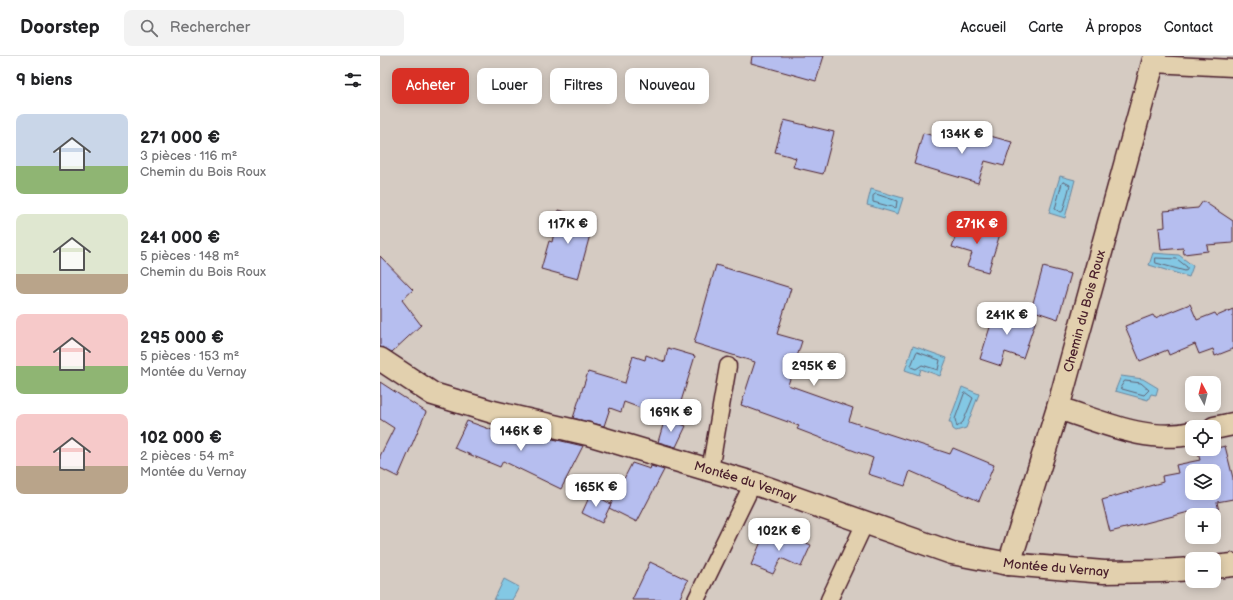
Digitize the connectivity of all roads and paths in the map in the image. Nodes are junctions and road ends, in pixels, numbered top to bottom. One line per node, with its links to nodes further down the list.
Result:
1 (1154, 60): 2 (lane); 5 (street, Chemin du Bois Roux)
2 (1233, 68)
3 (380, 359): 9 (street, Montée du Vernay)
4 (728, 366): 9 (lane)
5 (1058, 408): 8 (street); 12 (street, Chemin du Bois Roux)
6 (1233, 424): 7 (street)
7 (1221, 427)
8 (1185, 435)
9 (710, 470): 10 (street, Montée du Vernay)
10 (753, 483): 11 (street, Montée du Vernay); 16 (lane)
11 (865, 523): 12 (street, Montée du Vernay); 17 (lane)
12 (1008, 564): 15 (street, Montée du Vernay)
13 (1233, 565): 14 (street)
14 (1221, 566)
15 (1185, 569)
16 (696, 600)
17 (829, 600)

